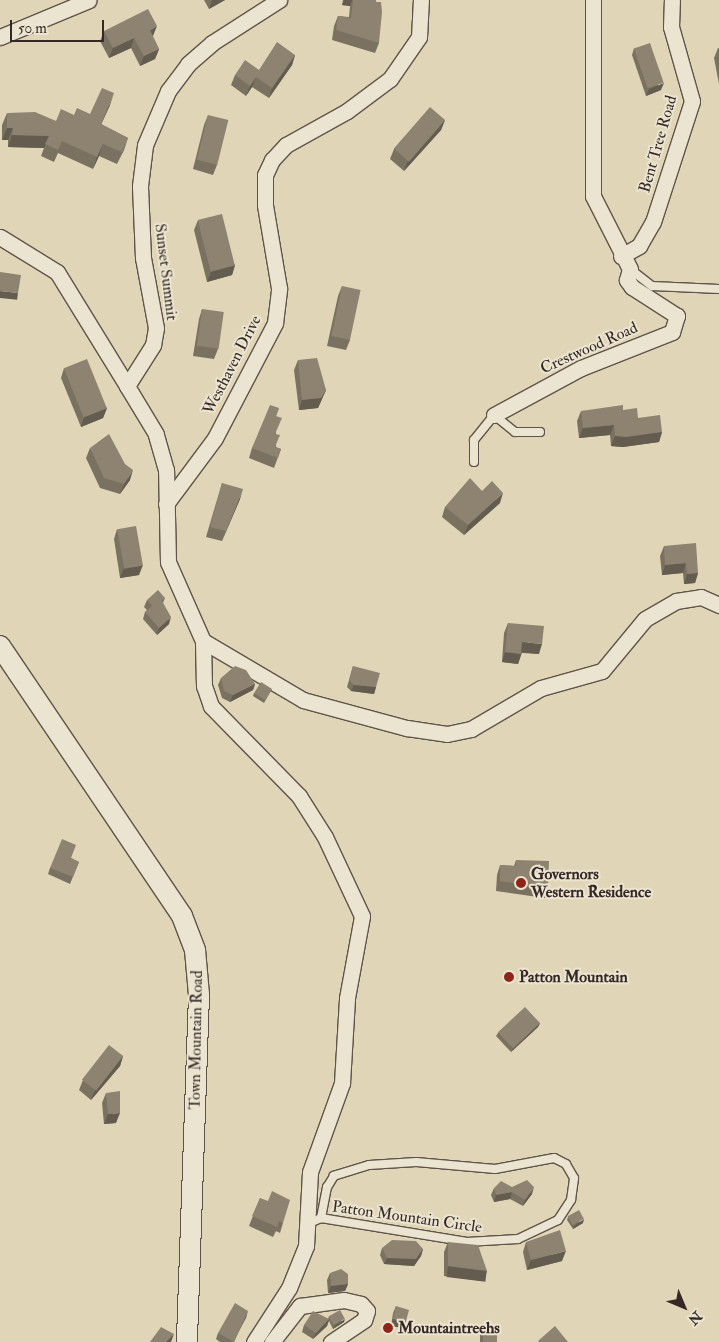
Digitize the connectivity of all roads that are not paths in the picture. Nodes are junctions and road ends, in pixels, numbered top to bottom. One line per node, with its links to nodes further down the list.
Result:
1 (89, 0): 6 (street)
2 (279, 0): 11 (street, Sunset Summit)
3 (422, 0): 15 (street, Westhaven Drive)
4 (593, 0): 8 (street, Crestwood Road)
5 (672, 0): 8 (street, Bent Tree Road)
6 (0, 37)
7 (0, 237): 11 (street)
8 (621, 256): 9 (street, Crestwood Road)
9 (630, 268): 10 (lane, Crestwood Road); 12 (street, Crestwood Road)
10 (719, 288)
11 (127, 386): 15 (street)
12 (494, 415): 13 (lane); 14 (lane)
13 (540, 432)
14 (474, 462)
15 (166, 504): 17 (street)
16 (719, 605): 17 (street)
17 (203, 641): 19 (street)
18 (0, 646): 20 (main road, Town Mountain Road)
19 (314, 1221): 19 (lane, Patton Mountain Circle); 21 (street)
20 (187, 1342)
21 (254, 1342)
22 (272, 1342): 23 (street)
23 (331, 1342)

